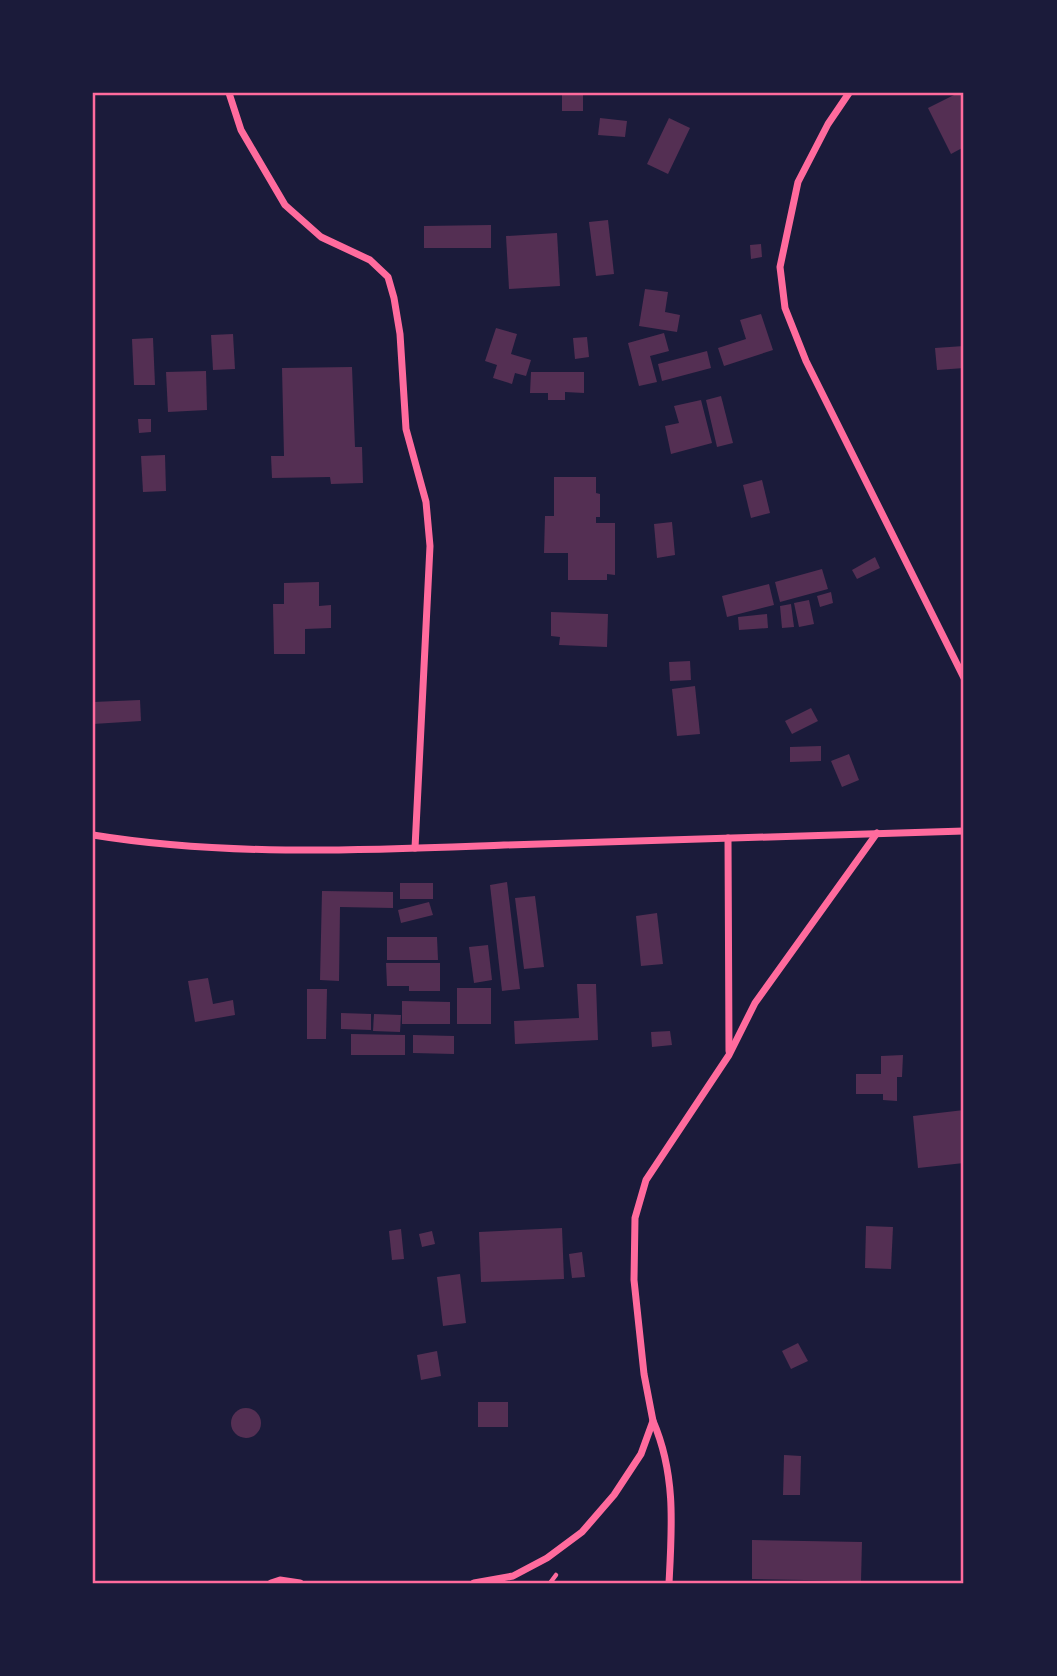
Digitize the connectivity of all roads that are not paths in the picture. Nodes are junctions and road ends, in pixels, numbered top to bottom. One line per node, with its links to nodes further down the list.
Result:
1 (229, 93): 8 (street)
2 (849, 93): 3 (street)
3 (964, 678)
4 (964, 831): 5 (street)
5 (877, 833): 7 (street); 9 (street)
6 (93, 835): 8 (street)
7 (728, 838): 8 (street); 9 (street)
8 (415, 848)
9 (729, 1055): 10 (street)
10 (653, 1421): 13 (street); 14 (street)
11 (271, 1583): 12 (street)
12 (300, 1583)
13 (474, 1583)
14 (669, 1583)

